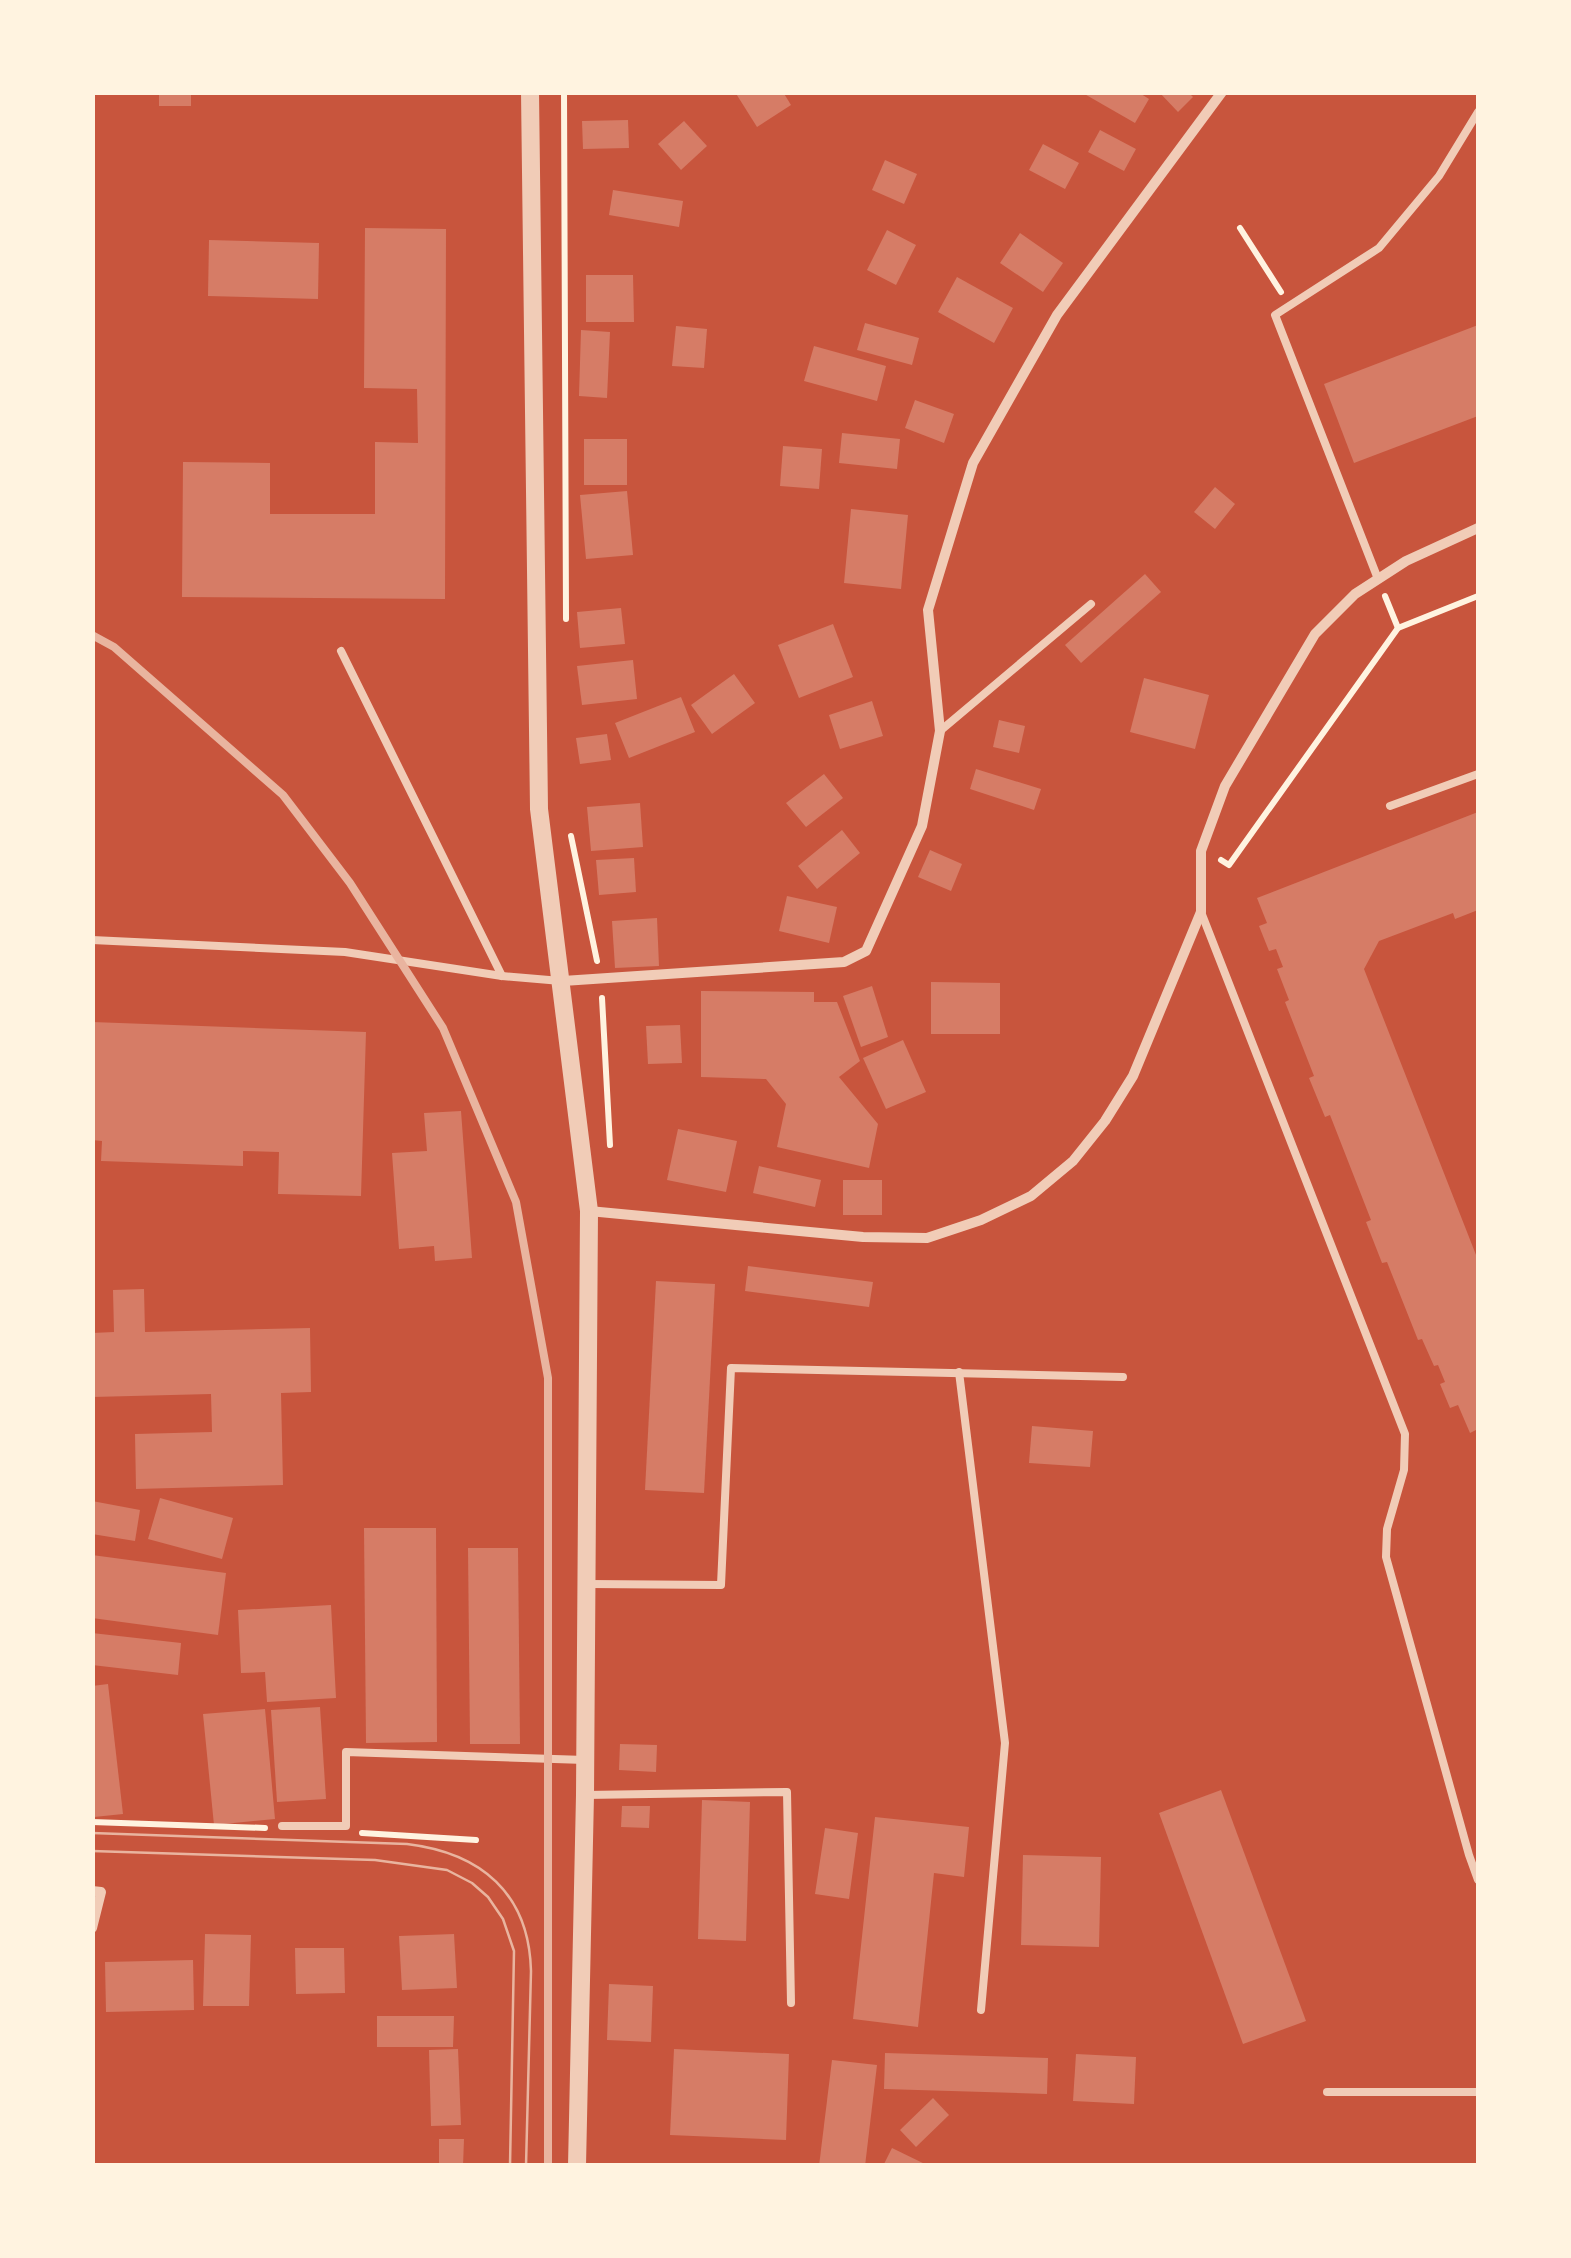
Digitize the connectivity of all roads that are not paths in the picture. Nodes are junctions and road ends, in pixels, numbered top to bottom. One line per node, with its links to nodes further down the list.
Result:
1 (530, 92): 14 (street)
2 (1216, 95): 8 (street)
3 (1478, 112): 5 (lane)
4 (1478, 528): 5 (street)
5 (1378, 579): 11 (street)
6 (1091, 604): 8 (lane)
7 (341, 651): 13 (lane)
8 (940, 732): 14 (street)
9 (1478, 774): 10 (lane)
10 (1390, 806)
11 (1201, 912): 15 (street); 22 (lane)
12 (92, 940): 13 (lane)
13 (502, 976): 14 (lane)
14 (562, 981): 15 (street)
15 (589, 1211): 18 (street)
16 (959, 1372): 17 (lane); 18 (lane); 26 (lane)
17 (1123, 1378)
18 (586, 1584): 19 (street)
19 (585, 1760): 20 (street); 21 (lane)
20 (585, 1795): 25 (lane); 29 (street)
21 (282, 1826)
22 (1478, 1880)
23 (97, 1892): 24 (street)
24 (92, 1928)
25 (791, 2003)
26 (981, 2010)
27 (1326, 2092): 28 (lane)
28 (1478, 2092)
29 (577, 2166)

